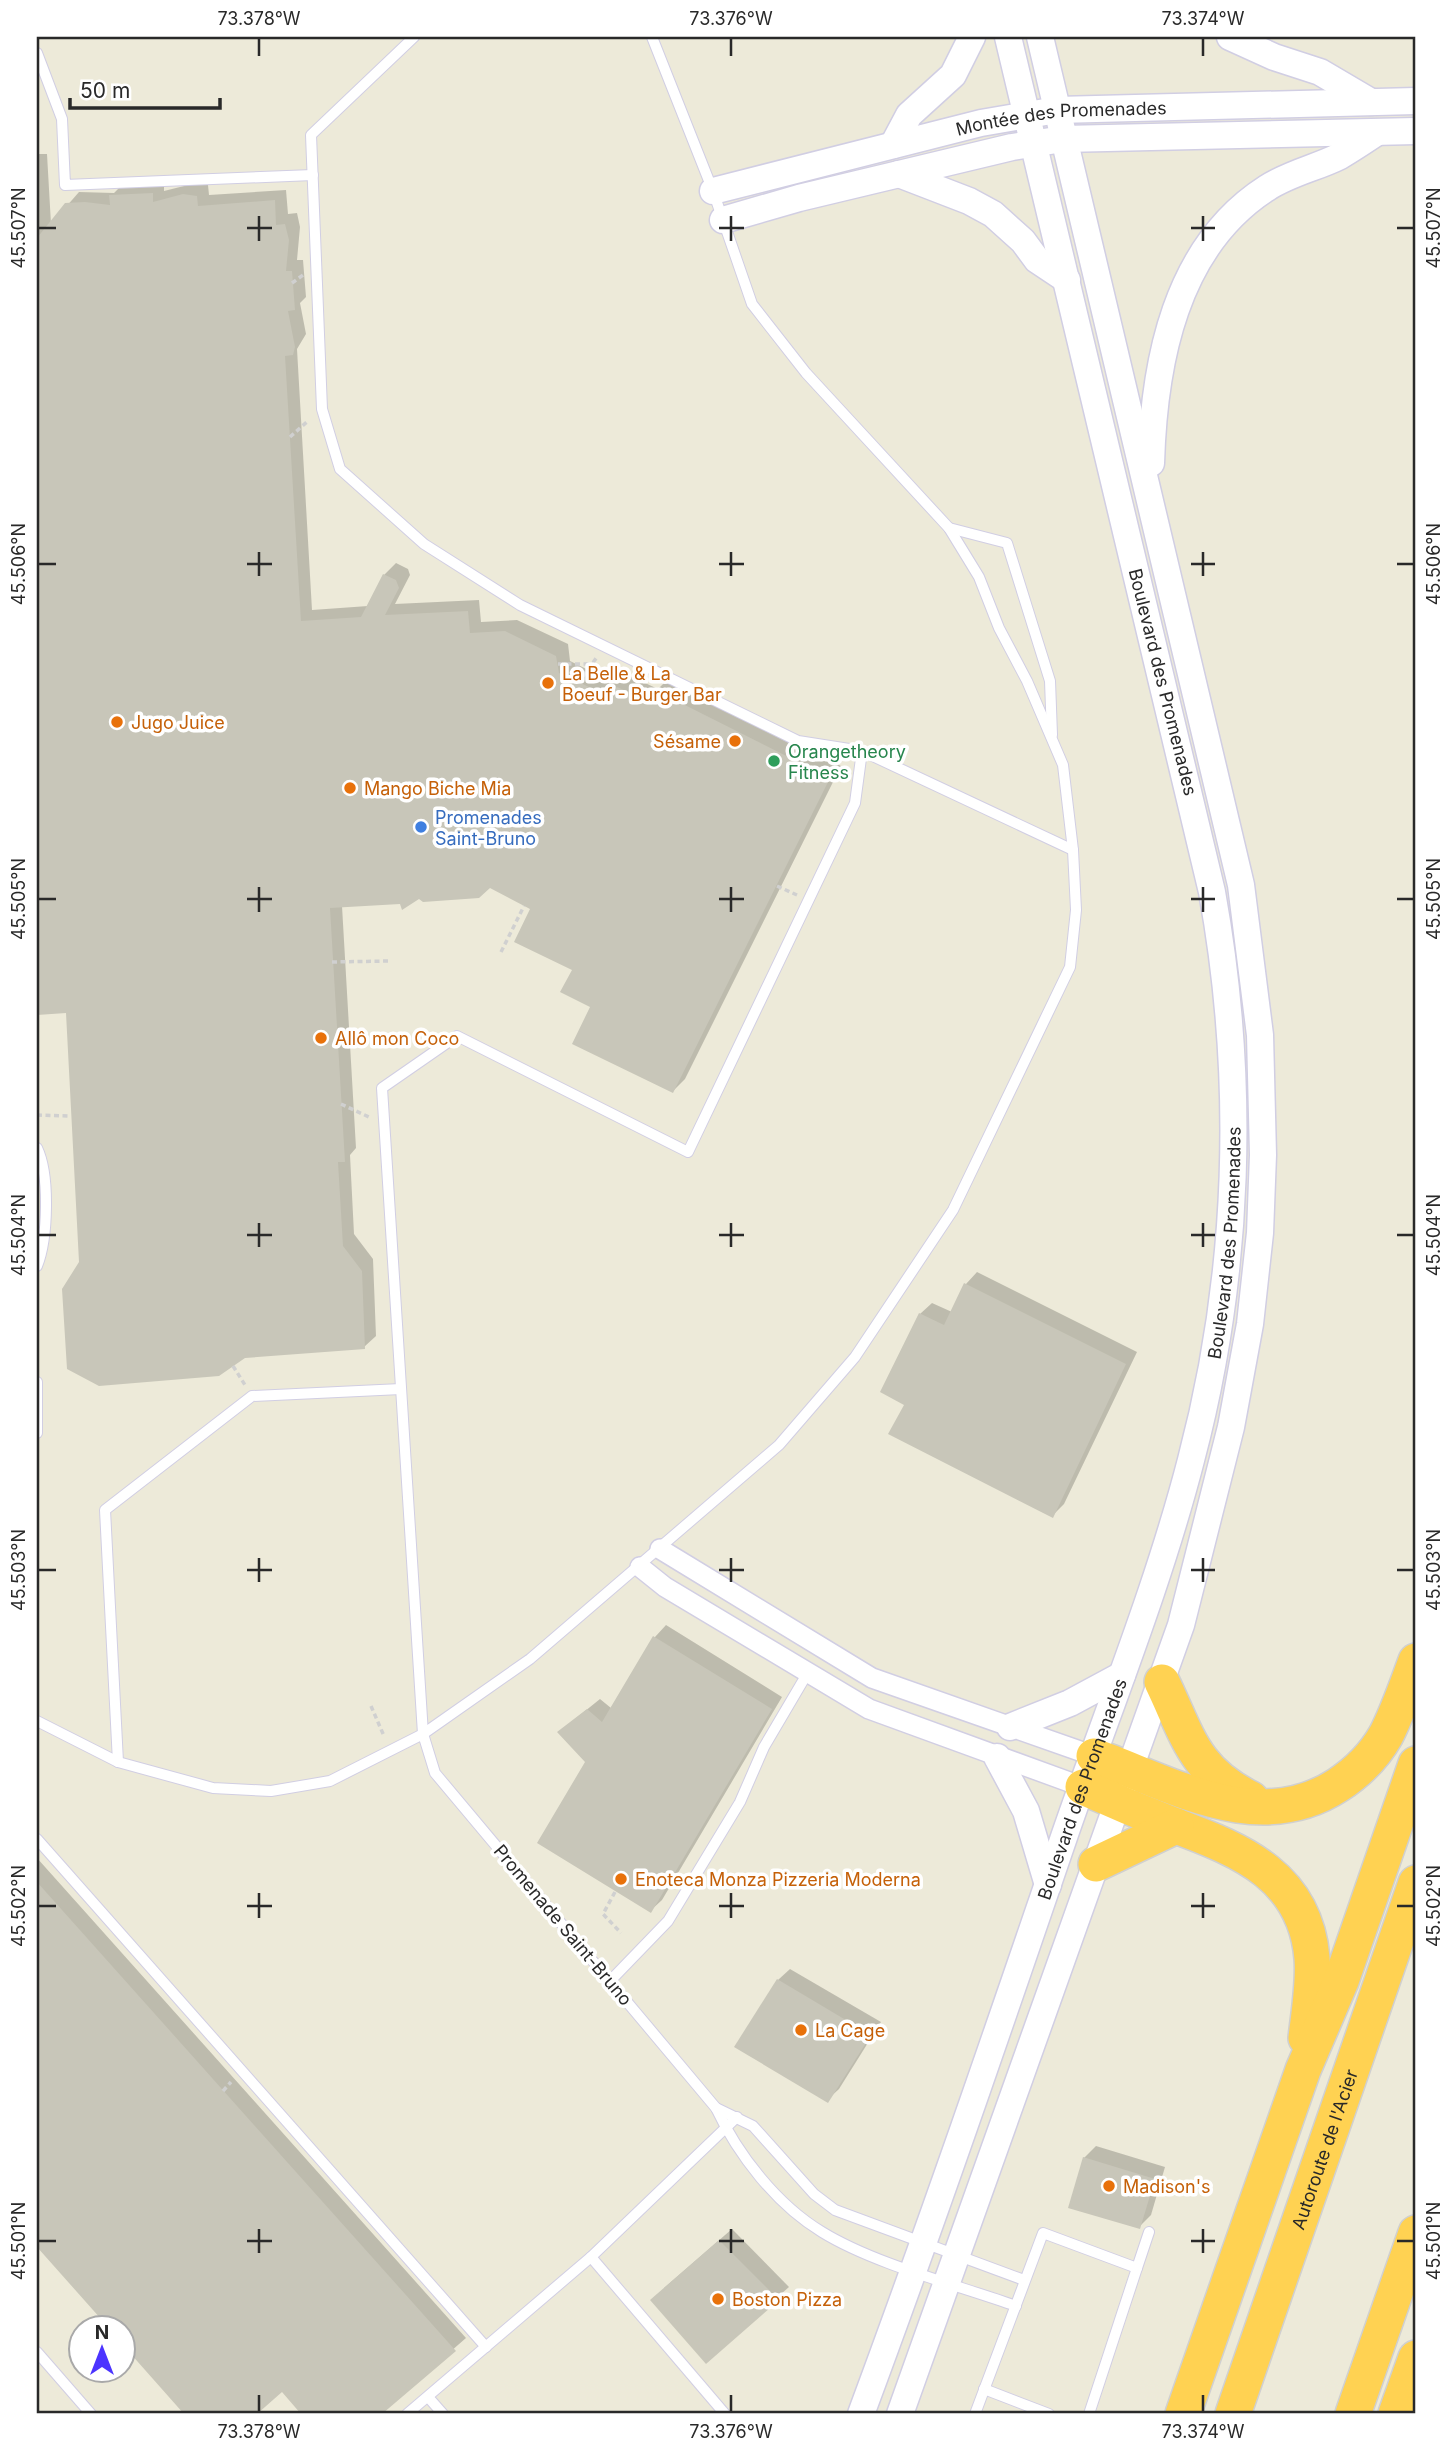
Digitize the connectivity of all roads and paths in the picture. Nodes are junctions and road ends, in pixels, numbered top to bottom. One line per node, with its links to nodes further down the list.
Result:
1 (414, 37): 18 (lane)
2 (652, 37): 19 (lane)
3 (972, 37): 16 (street)
4 (1008, 37): 11 (street, Boulevard des Promenades)
5 (1040, 37): 10 (street, Boulevard des Promenades)
6 (1230, 37): 9 (street)
7 (37, 53): 18 (lane)
8 (1416, 101): 9 (street, Montée des Promenades)
9 (1371, 102): 10 (street, Montée des Promenades)
10 (1057, 110): 11 (street, Montée des Promenades); 14 (street, Boulevard des Promenades)
11 (1027, 114): 15 (street, Boulevard des Promenades); 16 (street, Montée des Promenades)
12 (1416, 131): 13 (street, Montée des Promenades)
13 (1378, 132): 14 (street, Montée des Promenades); 24 (street)
14 (1063, 139): 15 (street, Montée des Promenades); 24 (street, Boulevard des Promenades)
15 (1035, 143): 17 (street, Montée des Promenades); 21 (street, Boulevard des Promenades)
16 (893, 145): 19 (street, Montée des Promenades)
17 (899, 174): 20 (street, Montée des Promenades); 21 (street)
18 (313, 175): 22 (lane)
19 (713, 191): 20 (lane)
20 (723, 220): 25 (lane)
21 (1067, 280): 54 (street, Boulevard des Promenades)
22 (322, 409): 23 (path); 26 (lane)
23 (290, 437)
24 (1150, 497): 55 (street, Boulevard des Promenades)
25 (948, 528): 30 (lane); 30 (lane)
26 (601, 645): 28 (path); 31 (lane)
27 (558, 664): 28 (path)
28 (594, 664): 29 (path)
29 (578, 682)
30 (1053, 742): 32 (lane)
31 (862, 751): 32 (lane); 34 (lane)
32 (1073, 850): 50 (lane)
33 (778, 886): 34 (path)
34 (808, 901): 42 (lane, Promenade Saint-Bruno)
35 (524, 906): 36 (path)
36 (500, 952)
37 (388, 961): 38 (path)
38 (332, 962)
39 (341, 1104): 42 (path)
40 (37, 1115): 41 (path)
41 (71, 1116)
42 (384, 1124): 47 (lane, Promenade Saint-Bruno)
43 (37, 1148): 44 (lane)
44 (37, 1266)
45 (233, 1366): 48 (path)
46 (37, 1382): 49 (lane)
47 (401, 1389): 48 (lane); 59 (lane, Promenade Saint-Bruno)
48 (252, 1396): 62 (lane)
49 (37, 1433)
50 (660, 1549): 51 (lane); 58 (street)
51 (640, 1567): 53 (street); 59 (lane)
52 (1416, 1661): 67 (highway)
53 (807, 1674): 61 (street); 75 (lane)
54 (1122, 1675): 58 (street); 65 (street, Boulevard des Promenades)
55 (1162, 1682): 64 (street, Boulevard des Promenades); 67 (highway)
56 (371, 1706): 60 (path)
57 (37, 1721): 62 (lane)
58 (1010, 1727): 65 (street)
59 (423, 1734): 60 (lane); 75 (lane, Promenade Saint-Bruno)
60 (389, 1751): 62 (lane)
61 (997, 1757): 65 (street); 72 (street)
62 (118, 1762)
63 (1416, 1764): 76 (highway)
64 (1131, 1769): 65 (highway); 66 (street, Boulevard des Promenades); 67 (highway)
65 (1088, 1772): 66 (highway); 72 (street, Boulevard des Promenades)
66 (1119, 1803): 68 (highway); 70 (street, Boulevard des Promenades)
67 (1278, 1808)
68 (1176, 1826): 70 (highway); 76 (highway)
69 (37, 1839): 90 (lane)
70 (1096, 1864): 83 (street, Boulevard des Promenades)
71 (1416, 1883): 104 (highway, Autoroute de l'Acier)
72 (1048, 1885): 82 (street, Boulevard des Promenades)
73 (615, 1892): 74 (path)
74 (621, 1933)
75 (611, 1980): 77 (lane, Promenade Saint-Bruno)
76 (1303, 2070): 103 (highway)
77 (716, 2108): 78 (lane, Promenade Saint-Bruno); 79 (lane, Promenade Saint-Bruno)
78 (737, 2117): 79 (lane); 82 (lane, Promenade Saint-Bruno)
79 (726, 2128): 84 (lane); 86 (lane, Promenade Saint-Bruno)
80 (1149, 2232): 85 (lane)
81 (1416, 2234): 105 (highway)
82 (923, 2243): 83 (lane, Promenade Saint-Bruno); 86 (street, Boulevard des Promenades)
83 (957, 2255): 87 (lane, Promenade Saint-Bruno); 88 (street, Boulevard des Promenades)
84 (591, 2257): 90 (lane); 98 (lane)
85 (1136, 2268): 87 (lane); 102 (lane)
86 (914, 2270): 88 (lane, Promenade Saint-Bruno); 99 (street, Boulevard des Promenades)
87 (1024, 2280): 89 (lane)
88 (947, 2281): 89 (lane, Promenade Saint-Bruno); 100 (street, Boulevard des Promenades)
89 (1016, 2306): 92 (lane)
90 (486, 2347): 93 (lane)
91 (37, 2352): 95 (lane)
92 (984, 2389): 94 (lane); 101 (lane)
93 (428, 2397): 96 (lane); 97 (lane)
94 (977, 2413)
95 (92, 2414)
96 (407, 2414)
97 (443, 2414)
98 (725, 2414)
99 (861, 2414)
100 (900, 2414)
101 (1049, 2414)
102 (1089, 2414)
103 (1183, 2414)
104 (1233, 2414)
105 (1353, 2414)

